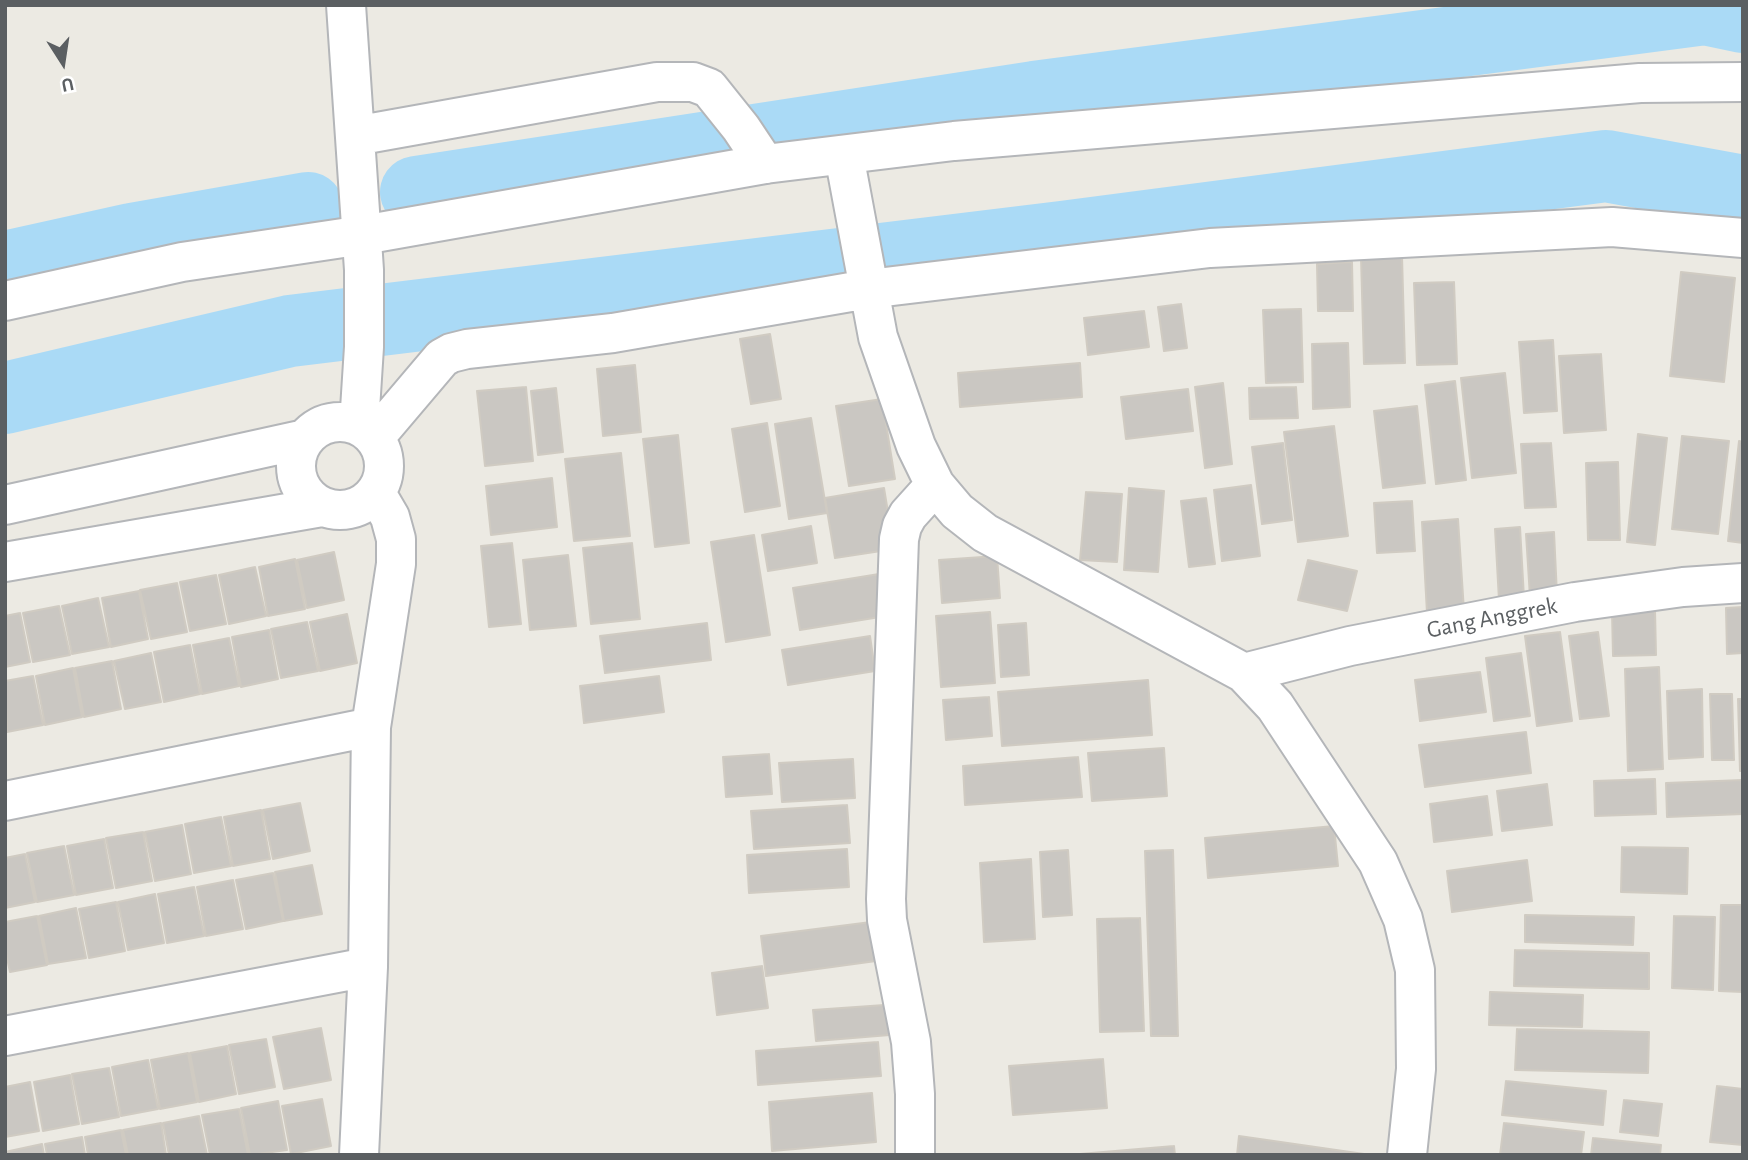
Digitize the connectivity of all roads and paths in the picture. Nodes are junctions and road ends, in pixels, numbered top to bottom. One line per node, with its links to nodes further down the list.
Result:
1 (346, 5): 3 (street)
2 (1743, 82): 5 (street)
3 (355, 136): 4 (street); 7 (street)
4 (754, 147): 5 (street); 7 (street)
5 (844, 155): 8 (street)
6 (1743, 238): 8 (street)
7 (364, 252): 9 (street); 10 (street)
8 (866, 278): 10 (street); 12 (street)
9 (5, 301)
10 (367, 431): 11 (street); 13 (street)
11 (305, 439): 14 (street); 15 (street)
12 (935, 485): 18 (street); 24 (street)
13 (376, 493): 15 (street); 19 (street)
14 (5, 505)
15 (322, 507): 16 (street)
16 (5, 562)
17 (1743, 583): 18 (street, Gang Anggrek)
18 (1244, 673): 25 (street)
19 (372, 727): 20 (street); 21 (street)
20 (5, 801)
21 (369, 967): 22 (street); 23 (street)
22 (5, 1036)
23 (359, 1155)
24 (915, 1155)
25 (1407, 1155)

